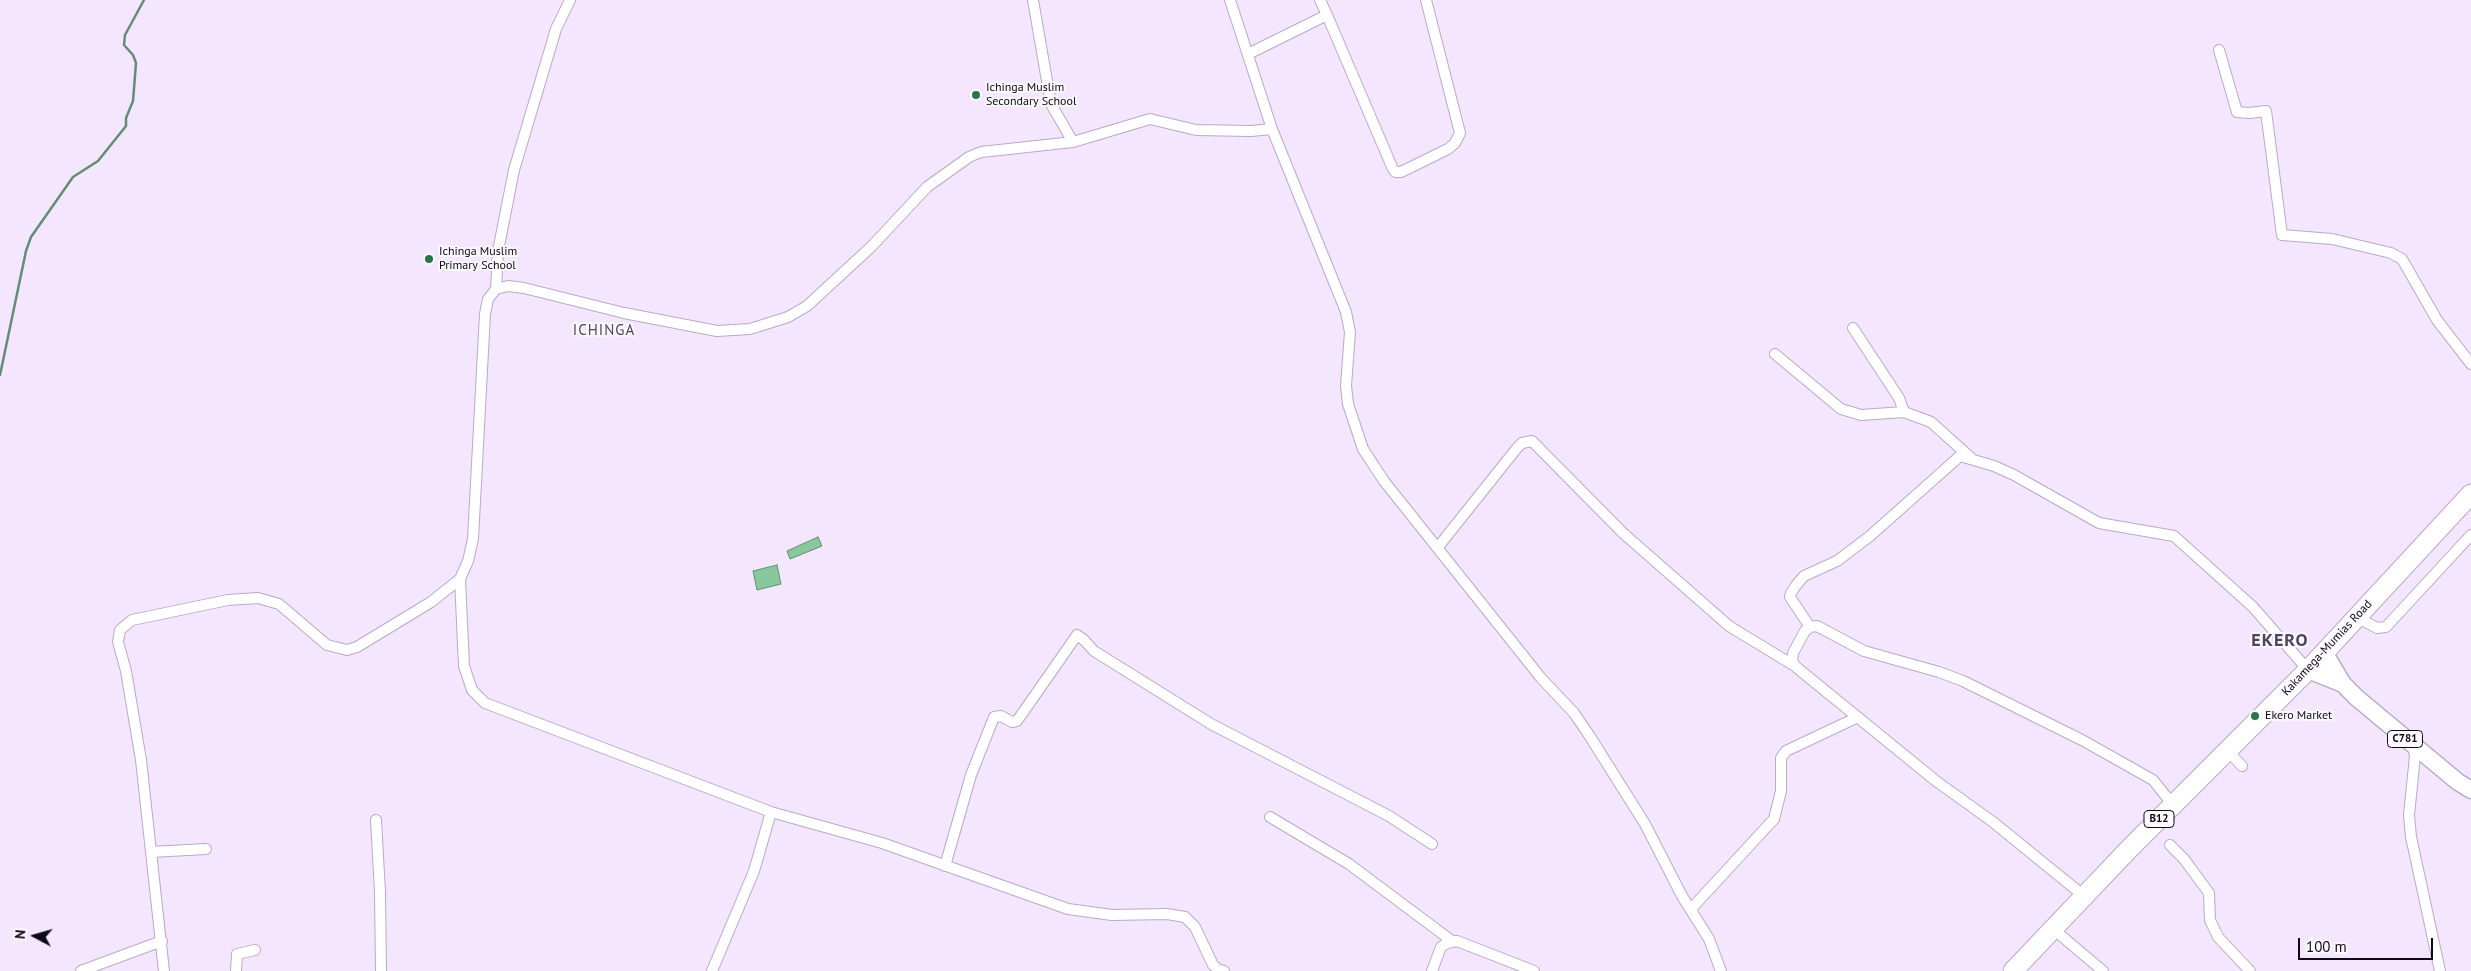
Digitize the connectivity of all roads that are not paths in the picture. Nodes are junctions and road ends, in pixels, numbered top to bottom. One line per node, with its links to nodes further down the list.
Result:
1 (570, 0): 11 (street)
2 (1033, 0): 10 (street)
3 (1230, 0): 8 (street)
4 (1320, 0): 6 (street)
5 (1426, 0): 6 (street)
6 (1327, 15): 8 (street)
7 (2219, 50): 14 (street)
8 (1248, 54): 9 (street)
9 (1272, 129): 10 (street); 19 (street)
10 (1072, 142): 11 (street)
11 (496, 290): 20 (street)
12 (1853, 328): 15 (street)
13 (1775, 354): 15 (street)
14 (2471, 364)
15 (1904, 412): 16 (street)
16 (1973, 461): 22 (street); 25 (street)
17 (2471, 494): 21 (highway, Kakamega-Mumias Road / B12)
18 (2471, 535): 21 (street)
19 (1438, 547): 24 (street); 42 (street)
20 (460, 579): 33 (street); 39 (street)
21 (2356, 617): 23 (highway, Kakamega-Mumias Road / B12)
22 (1810, 626): 24 (street); 32 (street)
23 (2324, 652): 25 (highway, Kakamega-Mumias Road / B12); 26 (main road, C781)
24 (1793, 665): 27 (street)
25 (2308, 670): 26 (main road, C781); 29 (highway, Kakamega-Mumias Road / B12)
26 (2343, 684): 28 (main road, C781)
27 (1858, 717): 41 (street); 42 (street)
28 (2413, 746): 31 (main road, C781); 59 (street)
29 (2228, 751): 30 (street); 32 (highway, Kakamega-Mumias Road / B12)
30 (2242, 766)
31 (2471, 790)
32 (2173, 804): 41 (highway, Kakamega-Mumias Road / B12)
33 (771, 812): 40 (street); 51 (street)
34 (1270, 817): 45 (street)
35 (376, 820): 50 (street)
36 (1432, 844): 40 (street)
37 (2170, 845): 58 (street)
38 (206, 848): 39 (street)
39 (151, 852): 44 (street)
40 (945, 866): 52 (street)
41 (2084, 896): 43 (highway, Kakamega-Mumias Road / B12)
42 (1691, 909): 55 (street)
43 (2052, 928): 56 (highway, Kakamega-Mumias Road / B12); 57 (street)
44 (162, 941): 47 (street); 48 (street)
45 (1452, 941): 53 (street); 54 (street)
46 (255, 950): 49 (street)
47 (81, 971)
48 (164, 971)
49 (236, 971)
50 (381, 971)
51 (712, 971)
52 (1224, 971)
53 (1432, 971)
54 (1534, 971)
55 (1721, 971)
56 (2013, 971)
57 (2103, 971)
58 (2250, 971)
59 (2440, 971)

